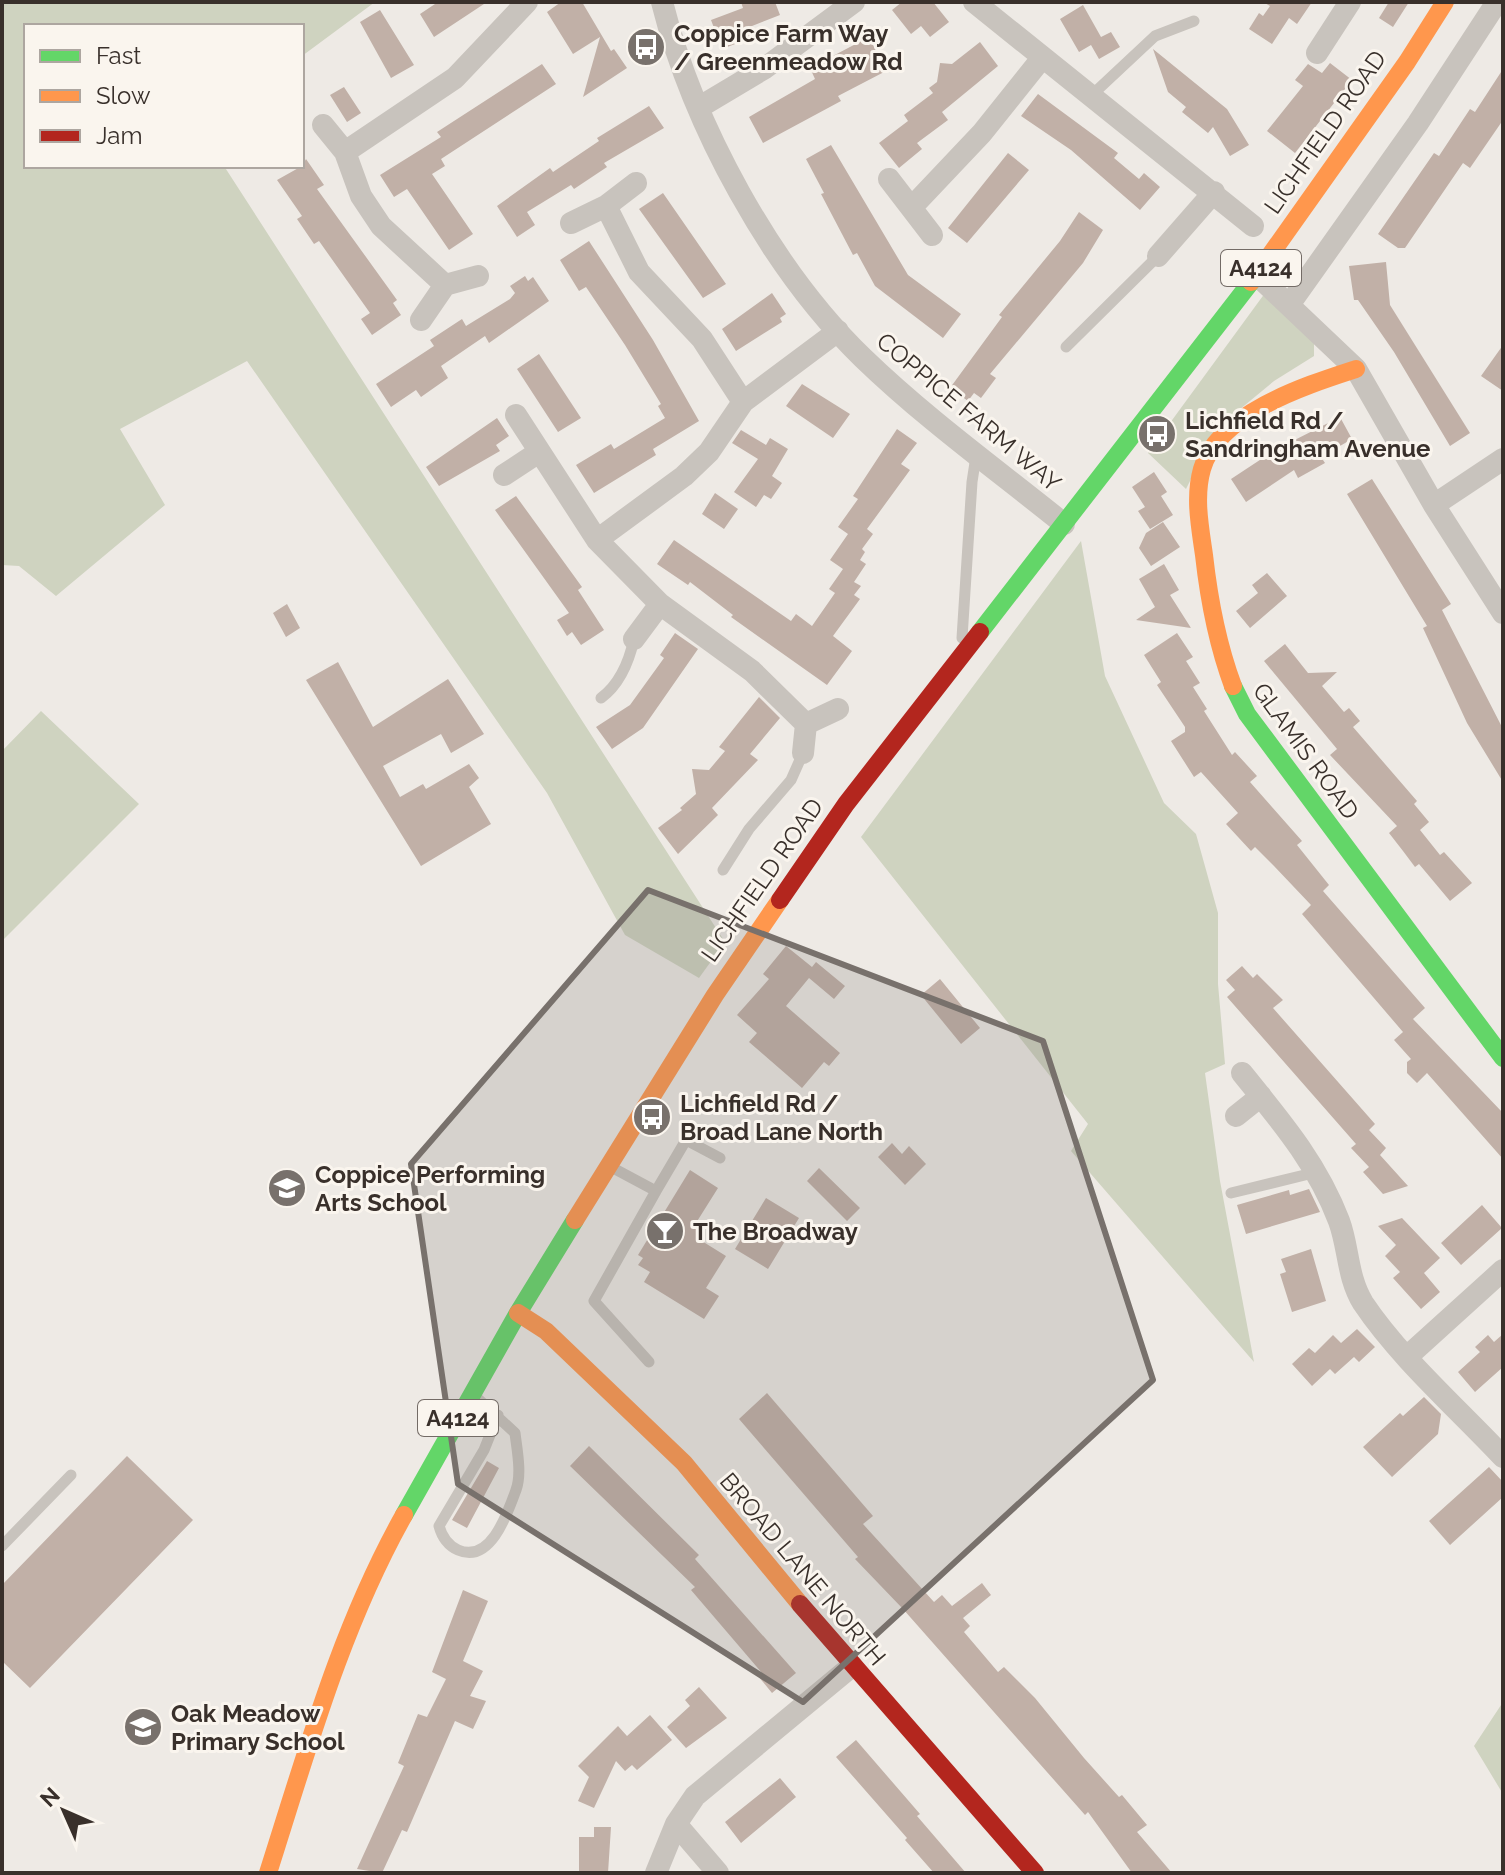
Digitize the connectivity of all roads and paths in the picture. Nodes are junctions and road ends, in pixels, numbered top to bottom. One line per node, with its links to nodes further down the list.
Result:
1 (527, 2): 14 (street)
2 (662, 2): 12 (street, COPPICE FARM WAY)
3 (854, 2): 12 (street)
4 (974, 2): 10 (street)
5 (1350, 2): 9 (street)
6 (1445, 2): 24 (main road, LICHFIELD ROAD / A4124)
7 (1497, 2): 27 (street)
8 (1194, 21): 11 (lane)
9 (1317, 53)
10 (1042, 58): 11 (street); 19 (street)
11 (1093, 94): 17 (street)
12 (698, 108): 29 (street, COPPICE FARM WAY)
13 (323, 125): 14 (street)
14 (345, 152): 26 (street)
15 (889, 179): 19 (street)
16 (636, 183): 18 (street)
17 (1214, 192): 21 (street); 23 (street)
18 (606, 206): 20 (street); 32 (street)
19 (912, 207): 22 (street)
20 (571, 223)
21 (1253, 226)
22 (932, 235)
23 (1158, 256): 30 (lane)
24 (1257, 275): 27 (street); 39 (main road, LICHFIELD ROAD / A4124)
25 (478, 276): 26 (street)
26 (445, 285): 28 (street)
27 (1289, 305): 31 (street)
28 (421, 320)
29 (838, 331): 32 (street); 35 (street, COPPICE FARM WAY)
30 (1066, 347)
31 (1356, 369): 38 (street); 50 (main road, GLAMIS ROAD)
32 (743, 402): 40 (street)
33 (516, 415): 34 (street)
34 (539, 452): 37 (street); 40 (street)
35 (977, 453): 39 (street, COPPICE FARM WAY); 44 (lane)
36 (1503, 459): 38 (street)
37 (504, 475)
38 (1434, 505): 42 (street)
39 (1064, 524): 44 (main road, LICHFIELD ROAD / A4124)
40 (597, 540): 41 (street)
41 (660, 604): 43 (street); 47 (street)
42 (1503, 613)
43 (634, 639): 45 (lane)
44 (961, 654): 55 (main road, LICHFIELD ROAD / A4124)
45 (601, 698)
46 (838, 709): 47 (street)
47 (806, 724): 48 (street)
48 (803, 753): 49 (lane)
49 (723, 870)
50 (1503, 1058)
51 (1242, 1073): 52 (street)
52 (1261, 1096): 53 (street); 56 (street)
53 (1236, 1116)
54 (720, 1158): 57 (lane)
55 (609, 1165): 57 (lane); 60 (main road, LICHFIELD ROAD / A4124)
56 (1317, 1171): 58 (lane); 61 (street)
57 (656, 1191): 62 (lane)
58 (1231, 1193)
59 (1503, 1270): 61 (street)
60 (518, 1313): 63 (main road, LICHFIELD ROAD / A4124); 68 (main road, BROAD LANE NORTH)
61 (1408, 1356): 65 (street)
62 (649, 1362)
63 (471, 1394): 64 (lane); 70 (main road, LICHFIELD ROAD / A4124)
64 (498, 1415): 64 (lane)
65 (1503, 1457)
66 (71, 1475): 67 (lane)
67 (2, 1546)
68 (852, 1666): 69 (street); 73 (main road, BROAD LANE NORTH)
69 (676, 1824): 71 (street); 72 (street)
70 (268, 1873)
71 (656, 1873)
72 (718, 1873)
73 (1035, 1873)

